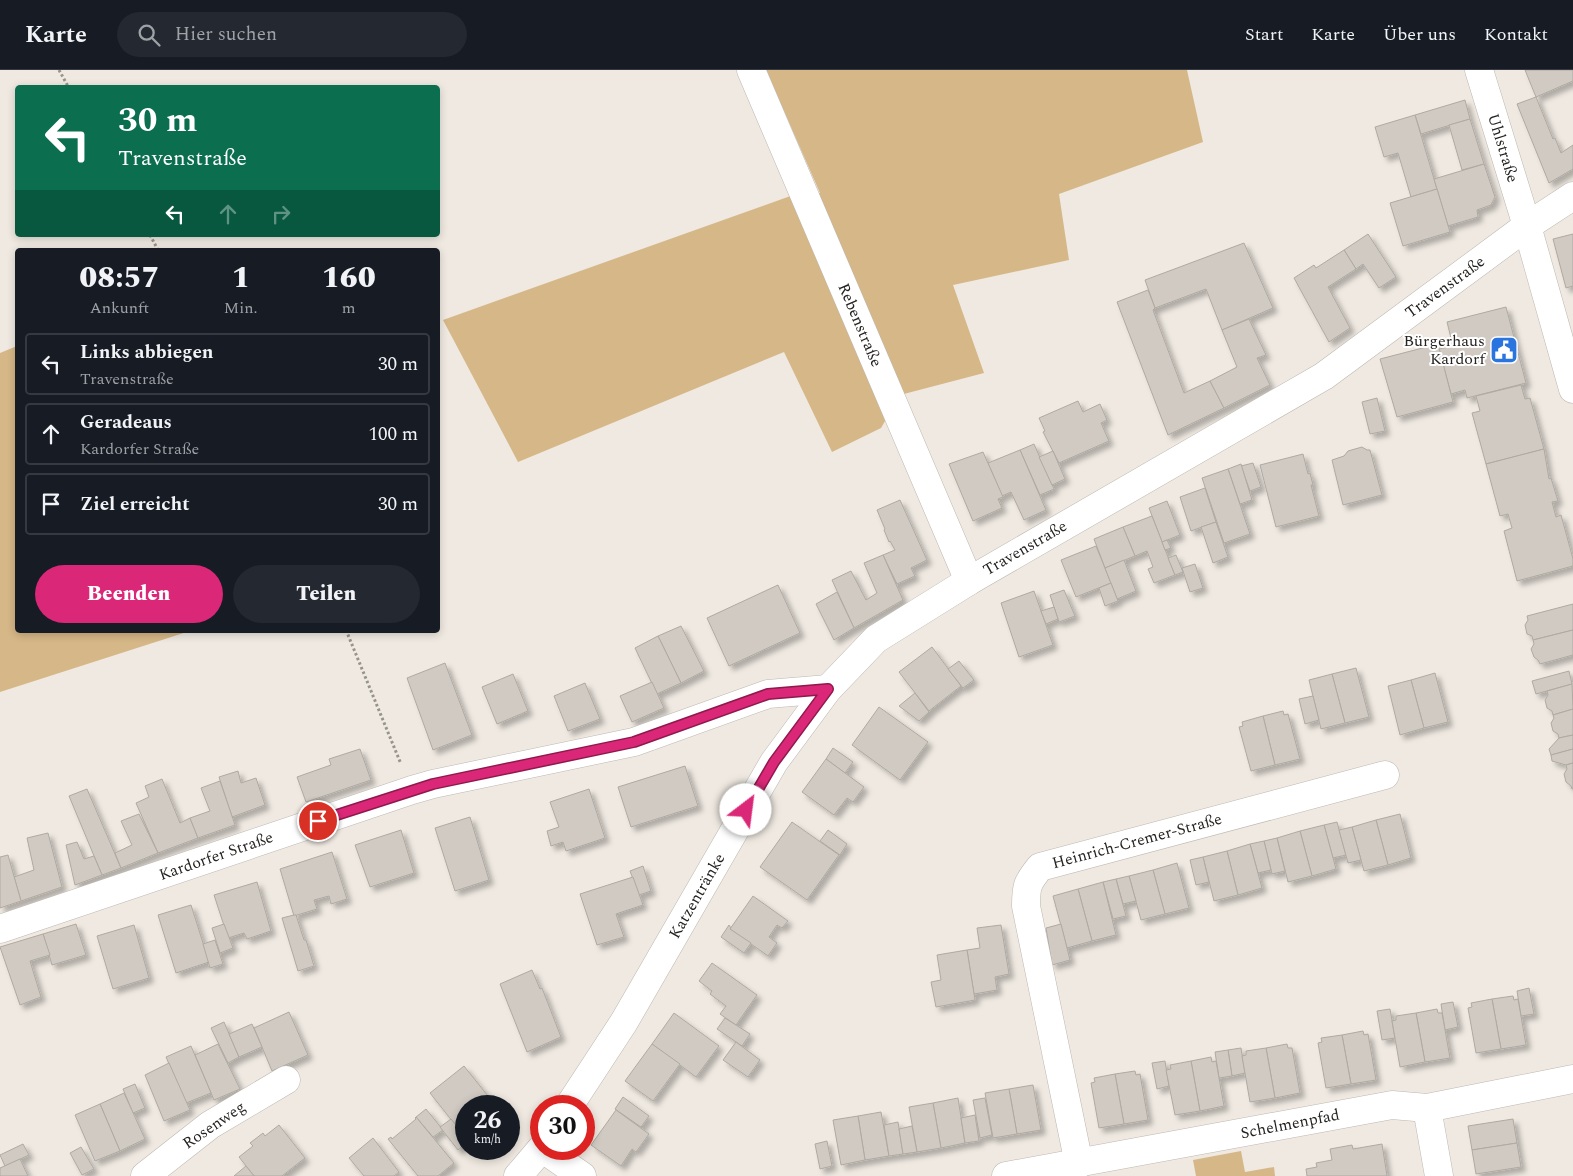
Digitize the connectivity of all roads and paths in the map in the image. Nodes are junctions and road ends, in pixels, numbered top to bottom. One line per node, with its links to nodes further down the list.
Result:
1 (59, 70): 4 (path)
2 (751, 70): 8 (street, Rebenstraße)
3 (1479, 70): 6 (street, Uhlstraße)
4 (66, 85)
5 (1573, 196): 6 (street, Travenstraße)
6 (1527, 226): 7 (street, Uhlstraße); 8 (street, Travenstraße)
7 (1573, 389)
8 (969, 580): 10 (street, Travenstraße)
9 (347, 633): 12 (path)
10 (828, 689): 12 (street); 16 (street, Katzentränke)
11 (1385, 776): 20 (street, Heinrich-Cremer-Straße)
12 (423, 787): 13 (street, Kardorfer Straße)
13 (0, 929)
14 (1573, 1079): 17 (street, Schelmenpfad)
15 (286, 1080): 21 (street, Rosenweg)
16 (576, 1095)
17 (1426, 1108): 20 (street, Schelmenpfad); 25 (street)
18 (532, 1160): 22 (street)
19 (558, 1160): 23 (street)
20 (1079, 1164): 24 (street, Schelmenpfad)
21 (145, 1176)
22 (518, 1176)
23 (582, 1176)
24 (1006, 1176)
25 (1439, 1176)

